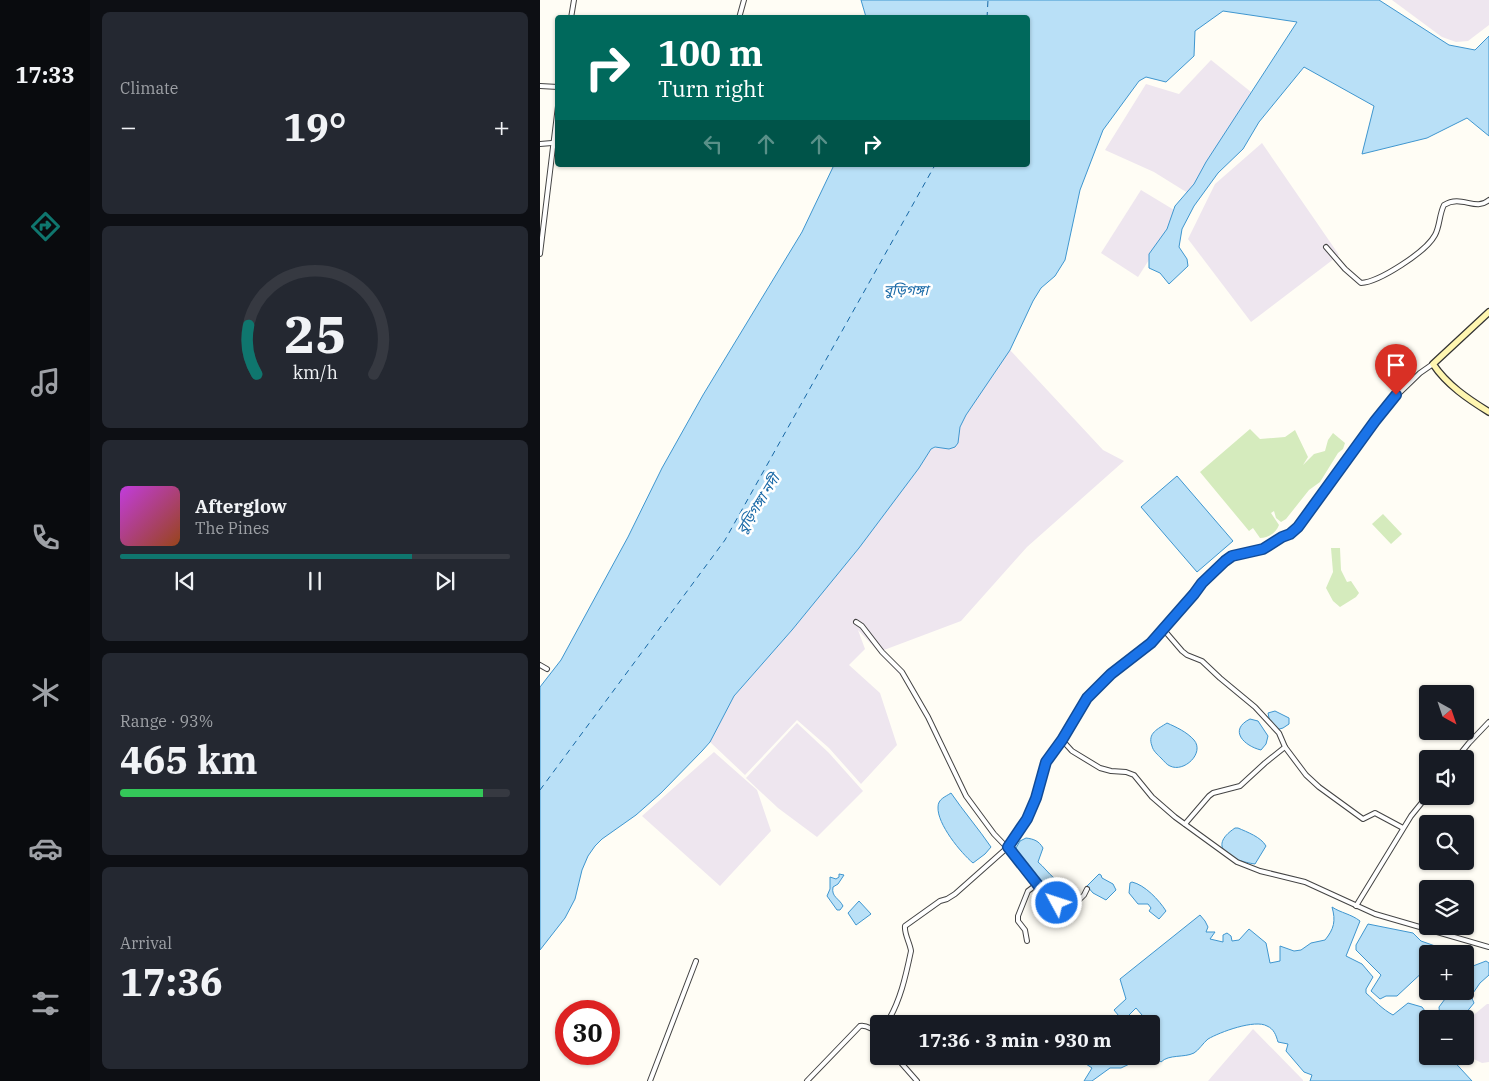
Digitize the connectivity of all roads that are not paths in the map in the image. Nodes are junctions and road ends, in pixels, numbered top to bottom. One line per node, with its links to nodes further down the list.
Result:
1 (574, 0): 3 (street)
2 (744, 0): 4 (street)
3 (572, 15)
4 (740, 15)
5 (540, 86): 6 (street)
6 (555, 86)
7 (555, 124): 8 (street)
8 (552, 143): 9 (street); 12 (street)
9 (540, 144)
10 (1489, 200): 11 (street)
11 (1326, 246)
12 (540, 254)
13 (1489, 312): 14 (street)
14 (1433, 364): 15 (street); 17 (street)
15 (1489, 412)
16 (856, 622): 27 (street)
17 (1164, 630): 21 (street); 22 (street)
18 (540, 665): 19 (street)
19 (547, 669)
20 (1489, 722): 23 (street)
21 (1062, 740): 25 (street); 27 (street)
22 (1285, 747): 25 (street); 26 (street)
23 (1464, 750)
24 (1419, 805): 26 (street)
25 (1185, 824): 30 (street)
26 (1403, 828): 30 (street)
27 (1008, 847): 28 (street); 34 (street)
28 (1036, 884): 29 (street); 31 (street)
29 (1086, 889)
30 (1356, 906): 32 (street)
31 (1027, 941)
32 (1489, 947)
33 (696, 961): 37 (street)
34 (891, 1015)
35 (870, 1028): 38 (street)
36 (903, 1065): 39 (street)
37 (650, 1081)
38 (807, 1081)
39 (917, 1081)

